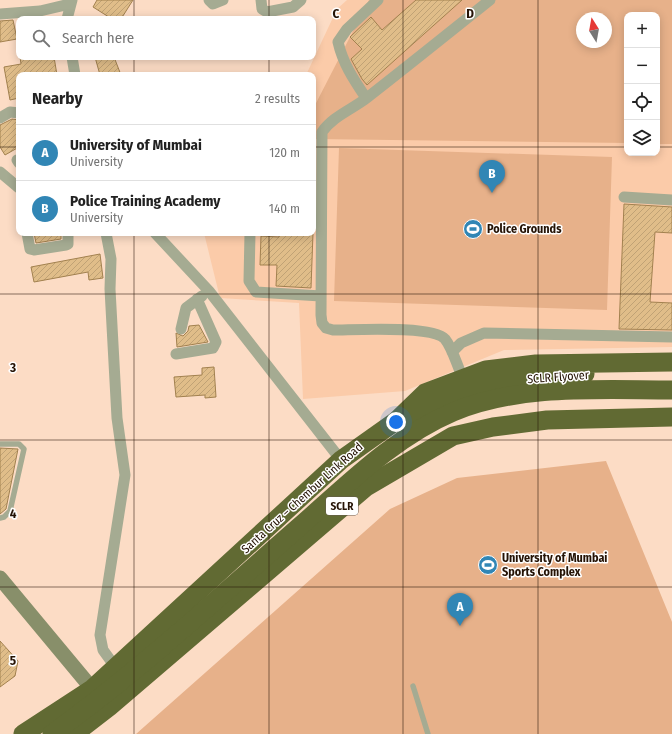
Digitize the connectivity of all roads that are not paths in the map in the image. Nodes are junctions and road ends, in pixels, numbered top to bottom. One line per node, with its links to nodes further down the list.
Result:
1 (209, 0): 2 (street)
2 (223, 0)
3 (261, 0): 4 (street)
4 (301, 0)
5 (378, 0): 12 (street)
6 (490, 0): 12 (street)
7 (71, 2): 8 (street); 9 (street)
8 (0, 14)
9 (68, 16)
10 (72, 60): 11 (street)
11 (74, 72)
12 (366, 98): 15 (street)
13 (16, 113): 14 (street)
14 (0, 118)
15 (318, 132): 26 (street)
16 (0, 172): 17 (street)
17 (16, 185)
18 (624, 197): 19 (street)
19 (672, 200)
20 (28, 236): 21 (street)
21 (68, 236)
22 (107, 236): 42 (street)
23 (158, 236): 25 (street)
24 (250, 236): 26 (street)
25 (209, 291): 27 (street); 39 (street)
26 (320, 296): 30 (street)
27 (197, 299): 28 (street); 31 (street)
28 (181, 329)
29 (672, 337): 30 (street)
30 (452, 352): 34 (street)
31 (176, 354)
32 (672, 362): 34 (highway, Santa Cruz – Chembur Link Road / SCLR)
33 (672, 375): 37 (highway, SCLR Flyover)
34 (463, 378): 37 (highway, Santa Cruz – Chembur Link Road / SCLR)
35 (672, 390): 47 (highway, bridge)
36 (672, 417): 45 (highway, SCLR)
37 (396, 421): 39 (highway, Santa Cruz – Chembur Link Road / SCLR)
38 (0, 444): 40 (lane)
39 (341, 460): 42 (highway, Santa Cruz – Chembur Link Road / SCLR)
40 (0, 518)
41 (0, 578): 44 (street)
42 (116, 668): 44 (highway, Santa Cruz – Chembur Link Road / SCLR)
43 (413, 686): 49 (lane)
44 (92, 689): 45 (street); 46 (highway, Santa Cruz – Chembur Link Road / SCLR)
45 (109, 707): 48 (highway, SCLR)
46 (23, 734)
47 (52, 734)
48 (74, 734)
49 (428, 734)

